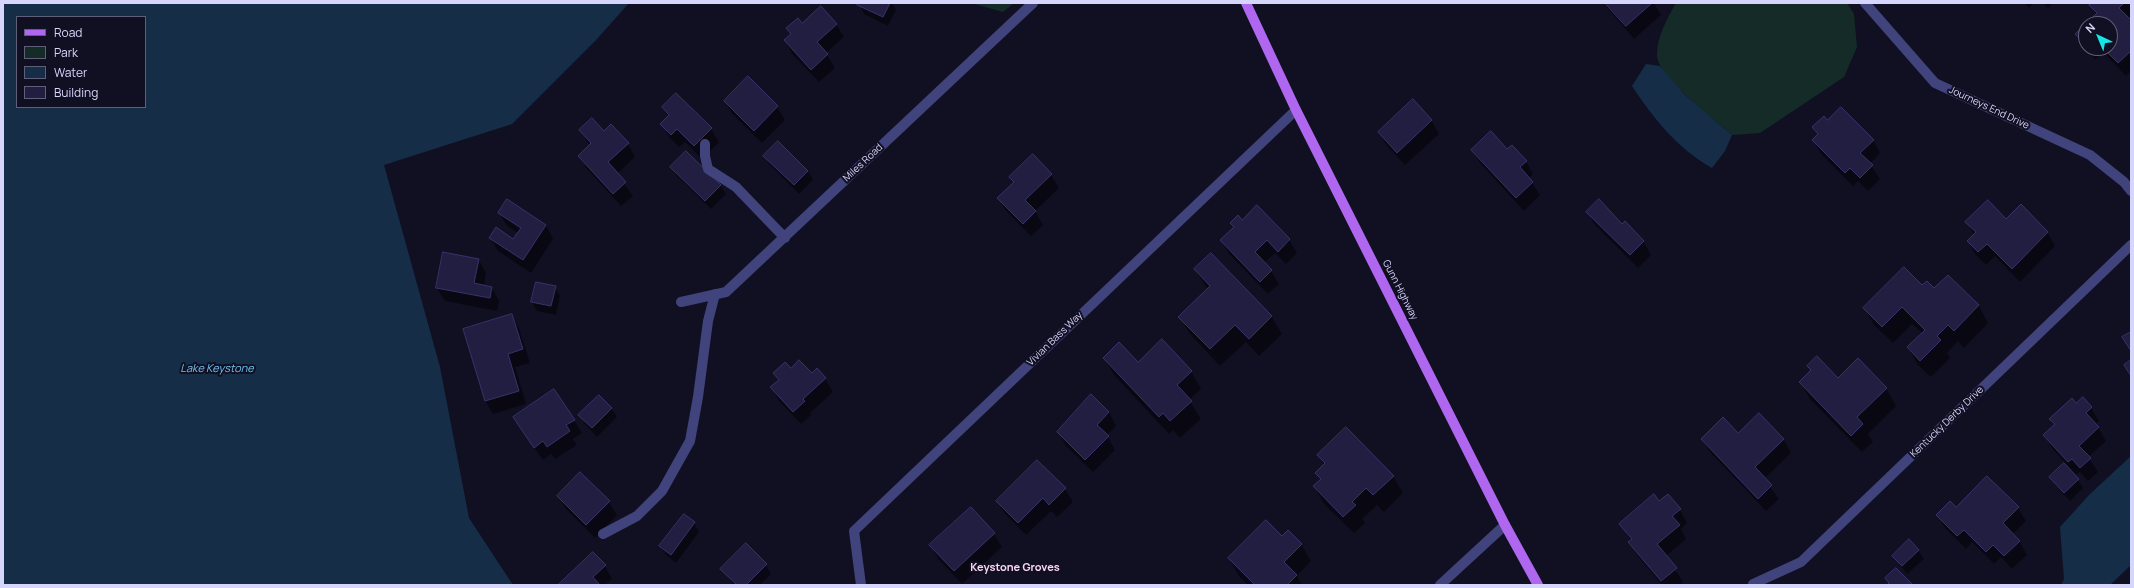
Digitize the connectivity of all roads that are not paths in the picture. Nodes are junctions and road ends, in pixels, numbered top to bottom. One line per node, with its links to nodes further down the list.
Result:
1 (1034, 3): 7 (street, Miles Road)
2 (1246, 3): 4 (main road, Gunn Highway)
3 (1865, 3): 6 (street, Journeys End Drive)
4 (1296, 110): 11 (main road, Gunn Highway); 14 (street, Vivian Bass Way)
5 (704, 144): 7 (street)
6 (2131, 191)
7 (784, 238): 9 (street, Miles Road)
8 (2131, 245): 13 (street, Kentucky Derby Drive)
9 (715, 294): 10 (street, Miles Road); 12 (street)
10 (682, 302)
11 (1504, 525): 15 (street); 16 (main road, Gunn Highway)
12 (603, 534)
13 (1753, 584)
14 (861, 585)
15 (1440, 585)
16 (1538, 585)

